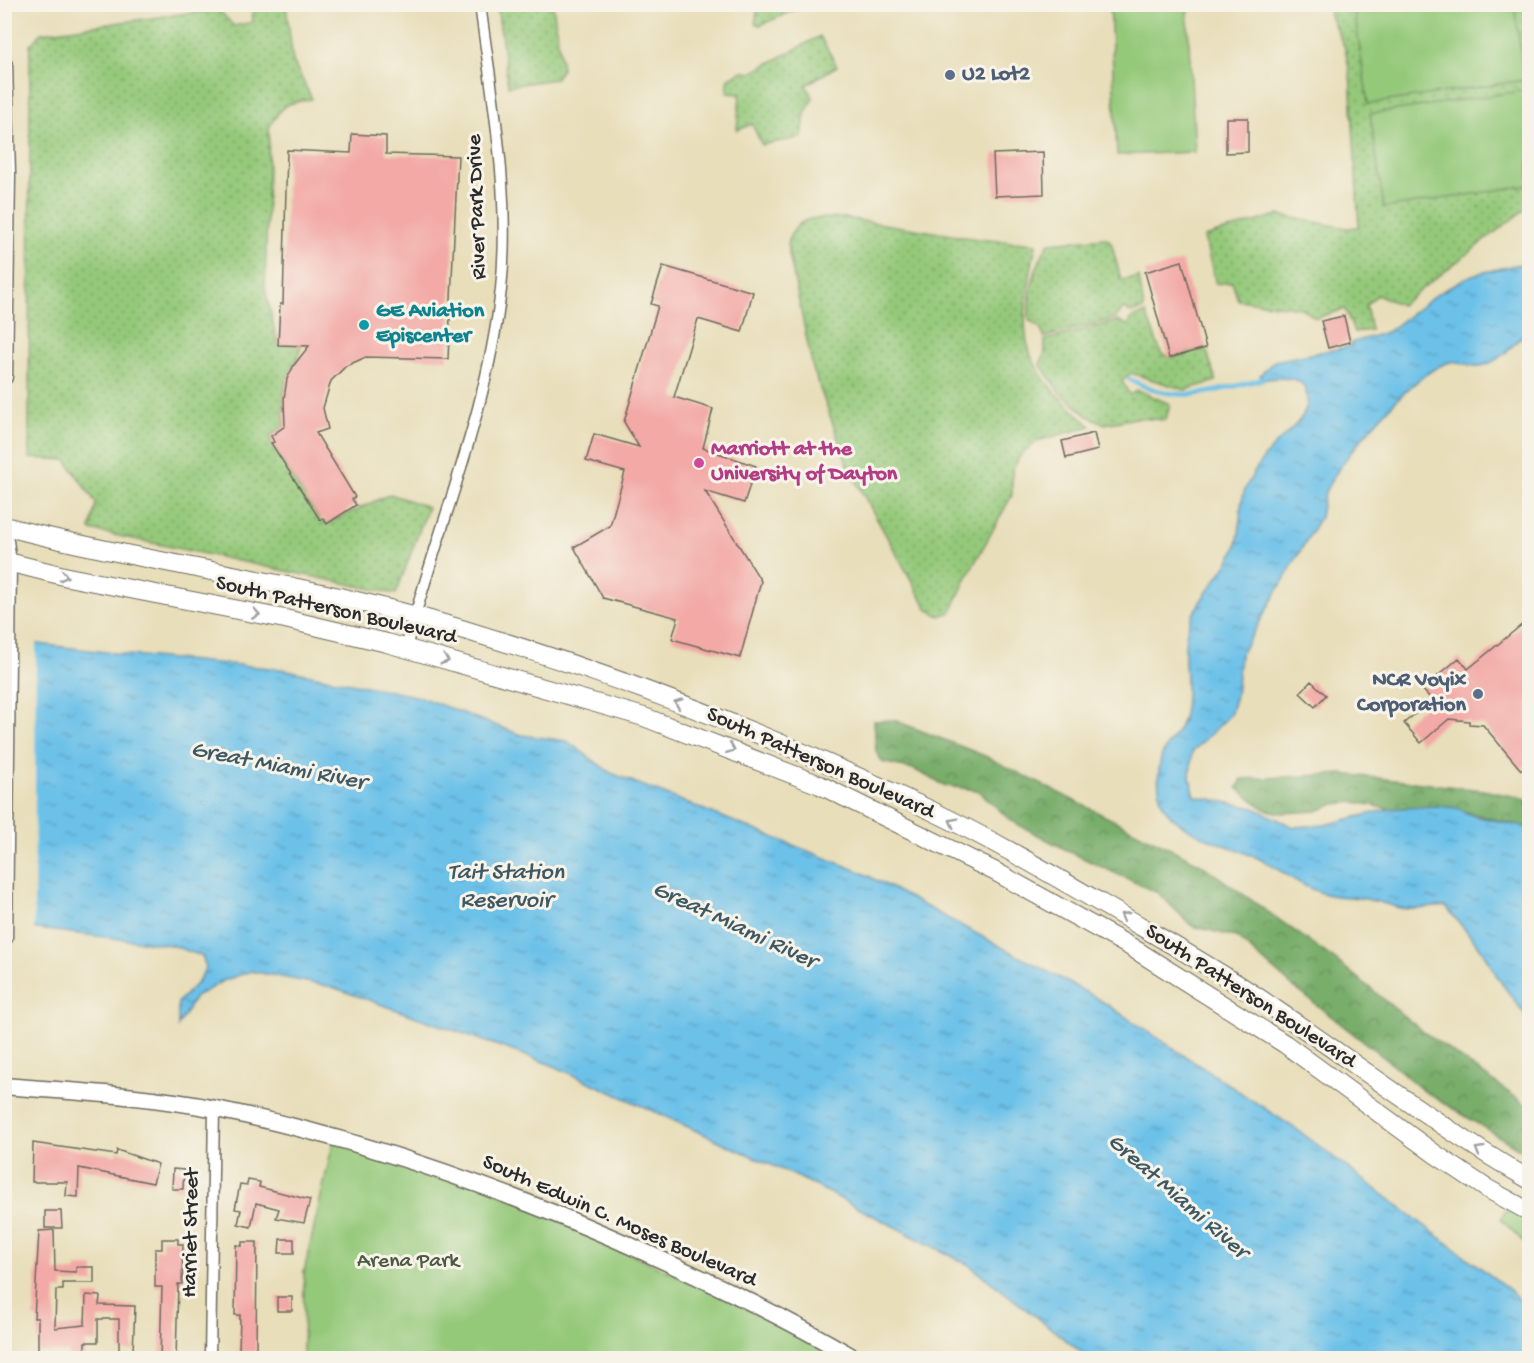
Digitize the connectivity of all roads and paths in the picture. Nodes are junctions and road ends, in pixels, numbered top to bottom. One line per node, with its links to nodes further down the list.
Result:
1 (480, 4): 7 (street, River Park Drive)
2 (4, 65): 3 (main road)
3 (4, 377)
4 (4, 526): 7 (main road, South Patterson Boulevard)
5 (4, 534): 6 (main road)
6 (6, 561): 8 (main road, South Patterson Boulevard, one-way to 8); 9 (main road)
7 (414, 616): 8 (street, River Park Drive); 12 (main road, South Patterson Boulevard, one-way to 7)
8 (406, 648): 13 (main road, South Patterson Boulevard, one-way to 13)
9 (4, 938)
10 (4, 1086): 11 (main road, South Edwin C. Moses Boulevard)
11 (214, 1109): 14 (street, Harriet Street); 15 (main road, South Edwin C. Moses Boulevard)
12 (1530, 1180)
13 (1530, 1212)
14 (210, 1359)
15 (854, 1359)

